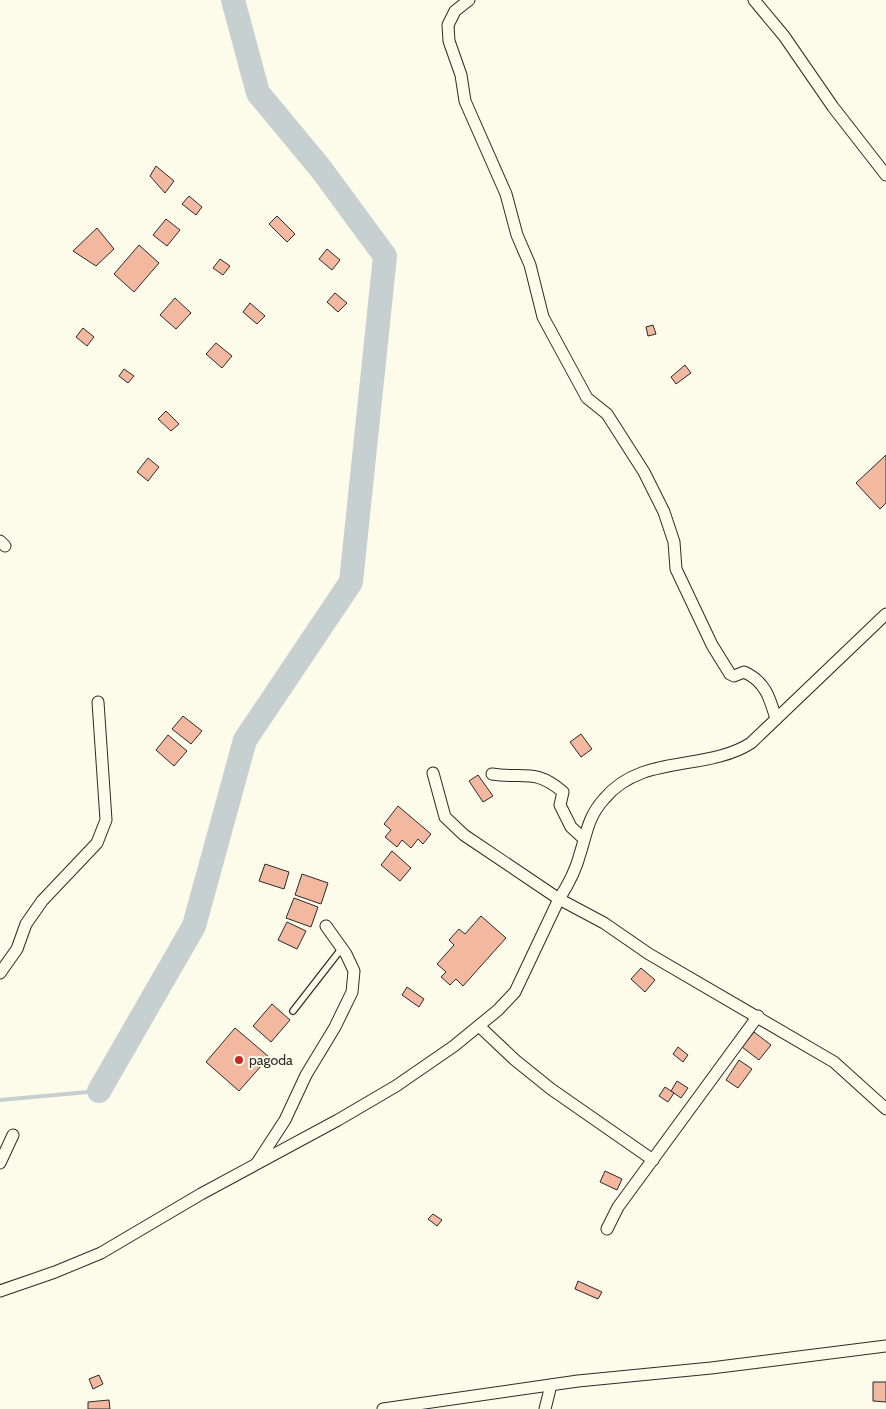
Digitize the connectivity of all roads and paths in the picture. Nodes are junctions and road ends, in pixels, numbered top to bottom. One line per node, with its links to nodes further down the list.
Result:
1 (469, 0): 6 (street)
2 (754, 0): 3 (street)
3 (886, 175)
4 (886, 614): 6 (street)
5 (98, 702): 13 (street)
6 (776, 718): 9 (street)
7 (433, 773): 10 (street)
8 (492, 774): 9 (street)
9 (584, 839): 10 (street)
10 (559, 899): 15 (street); 16 (street)
11 (326, 926): 12 (street)
12 (342, 948): 14 (lane); 21 (street)
13 (0, 973)
14 (294, 1011)
15 (758, 1016): 17 (street); 19 (street)
16 (479, 1026): 19 (street); 21 (street)
17 (886, 1109)
18 (13, 1135): 20 (street)
19 (653, 1160): 22 (street)
20 (0, 1163)
21 (256, 1164): 23 (street)
22 (607, 1229)
23 (0, 1291)
24 (886, 1346): 25 (street)
25 (551, 1385): 26 (street); 29 (street)
26 (472, 1397): 27 (street); 28 (street)
27 (383, 1409)
28 (469, 1409)
29 (545, 1409)

